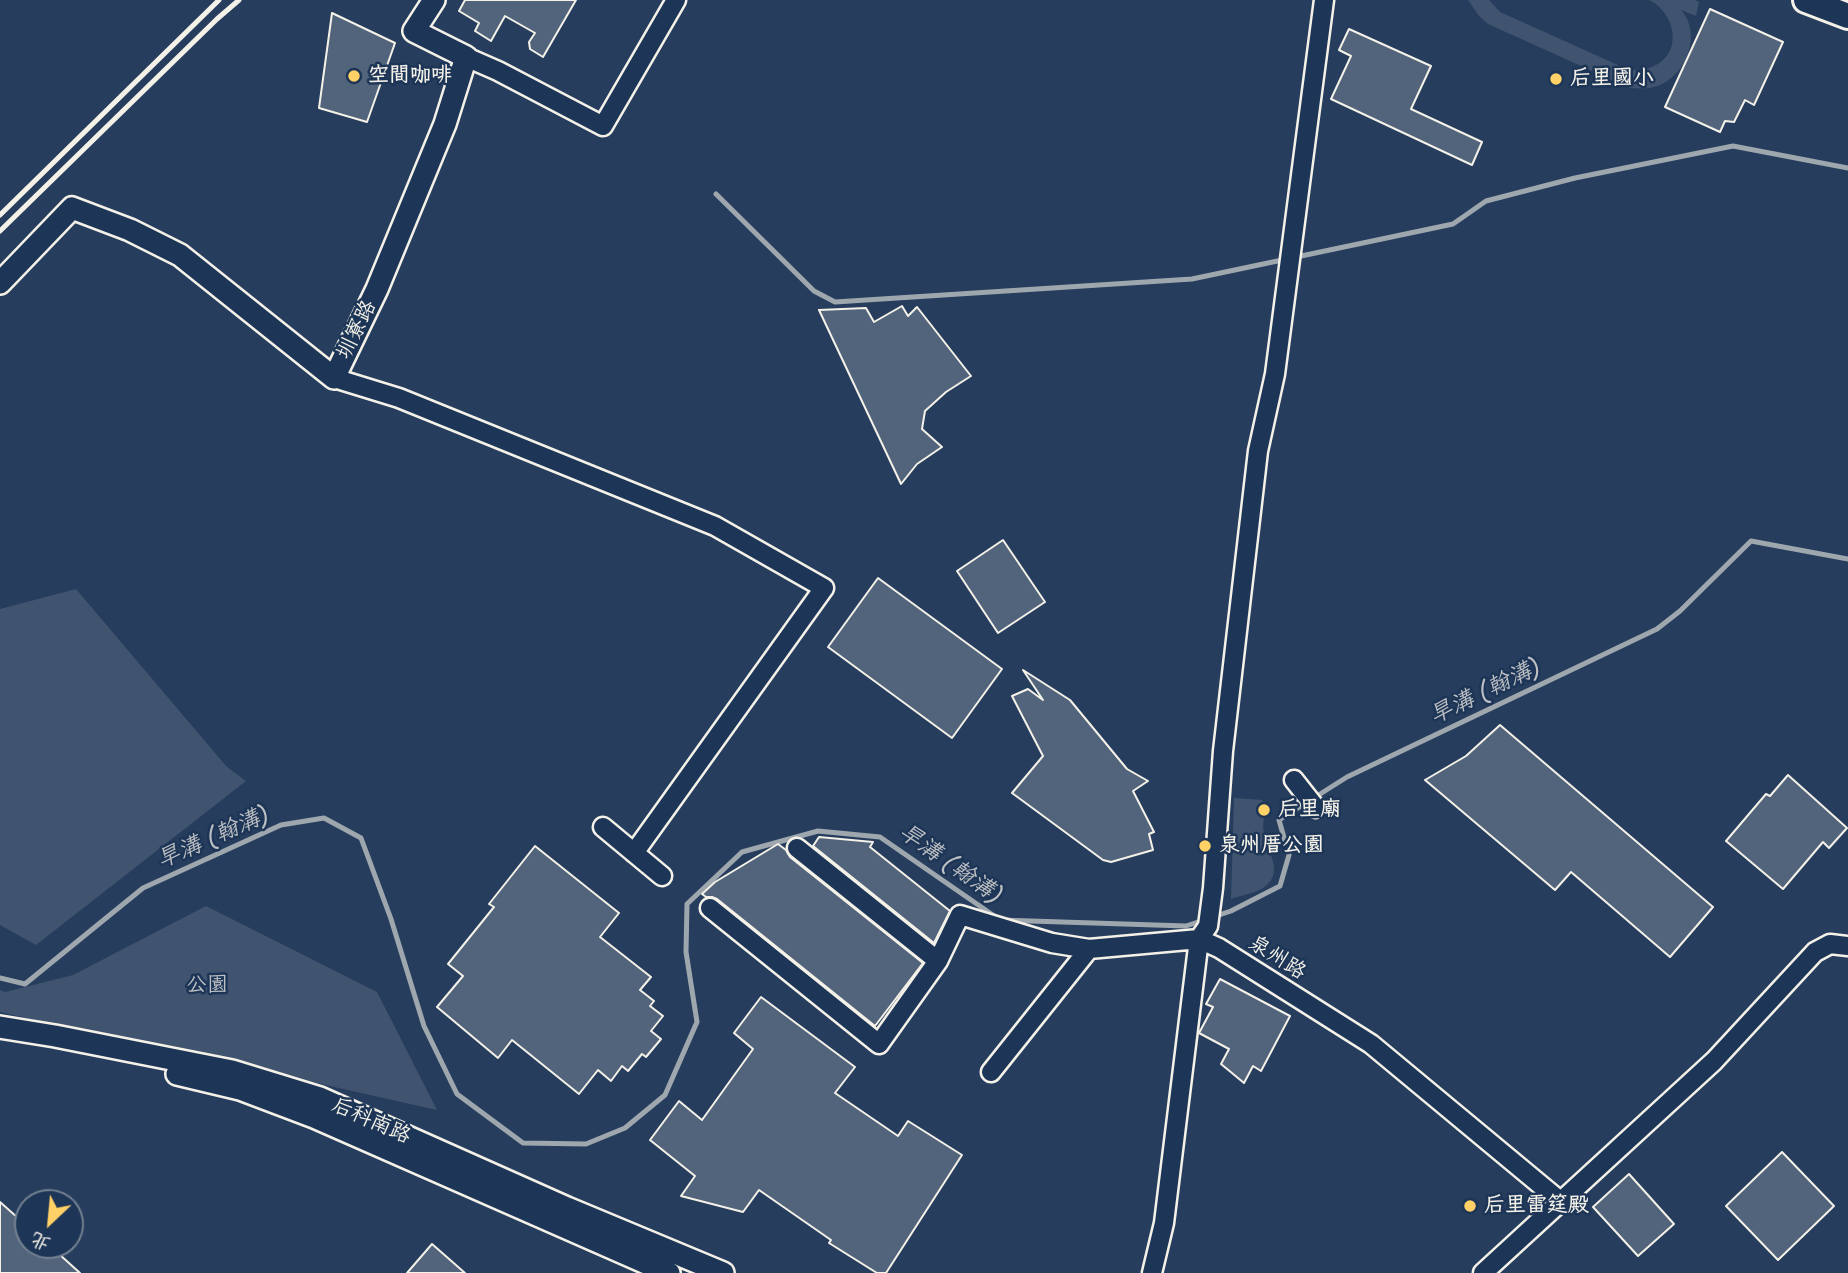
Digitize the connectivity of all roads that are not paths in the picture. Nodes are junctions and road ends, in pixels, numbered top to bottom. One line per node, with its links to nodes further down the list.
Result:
1 (434, 0): 6 (street)
2 (676, 0): 6 (street)
3 (1324, 0): 16 (street)
4 (1805, 0): 5 (main road)
5 (1848, 16)
6 (466, 57): 8 (street, 圳寮路)
7 (0, 284): 8 (street, 圳寮路)
8 (334, 378): 13 (street)
9 (1294, 780): 10 (street)
10 (1315, 807)
11 (603, 827): 13 (street)
12 (797, 848): 19 (street)
13 (634, 853): 14 (street)
14 (662, 876)
15 (710, 908): 19 (street)
16 (1206, 925): 18 (street); 23 (street, 泉州路); 26 (street)
17 (1848, 946): 23 (street)
18 (1089, 949): 19 (street); 22 (street)
19 (938, 961)
20 (0, 1027): 25 (street, 后科南路)
21 (0, 1040): 24 (street, 后科南路)
22 (991, 1073)
23 (1560, 1201): 27 (street)
24 (669, 1273)
25 (723, 1273)
26 (1152, 1273)
27 (1483, 1273)

